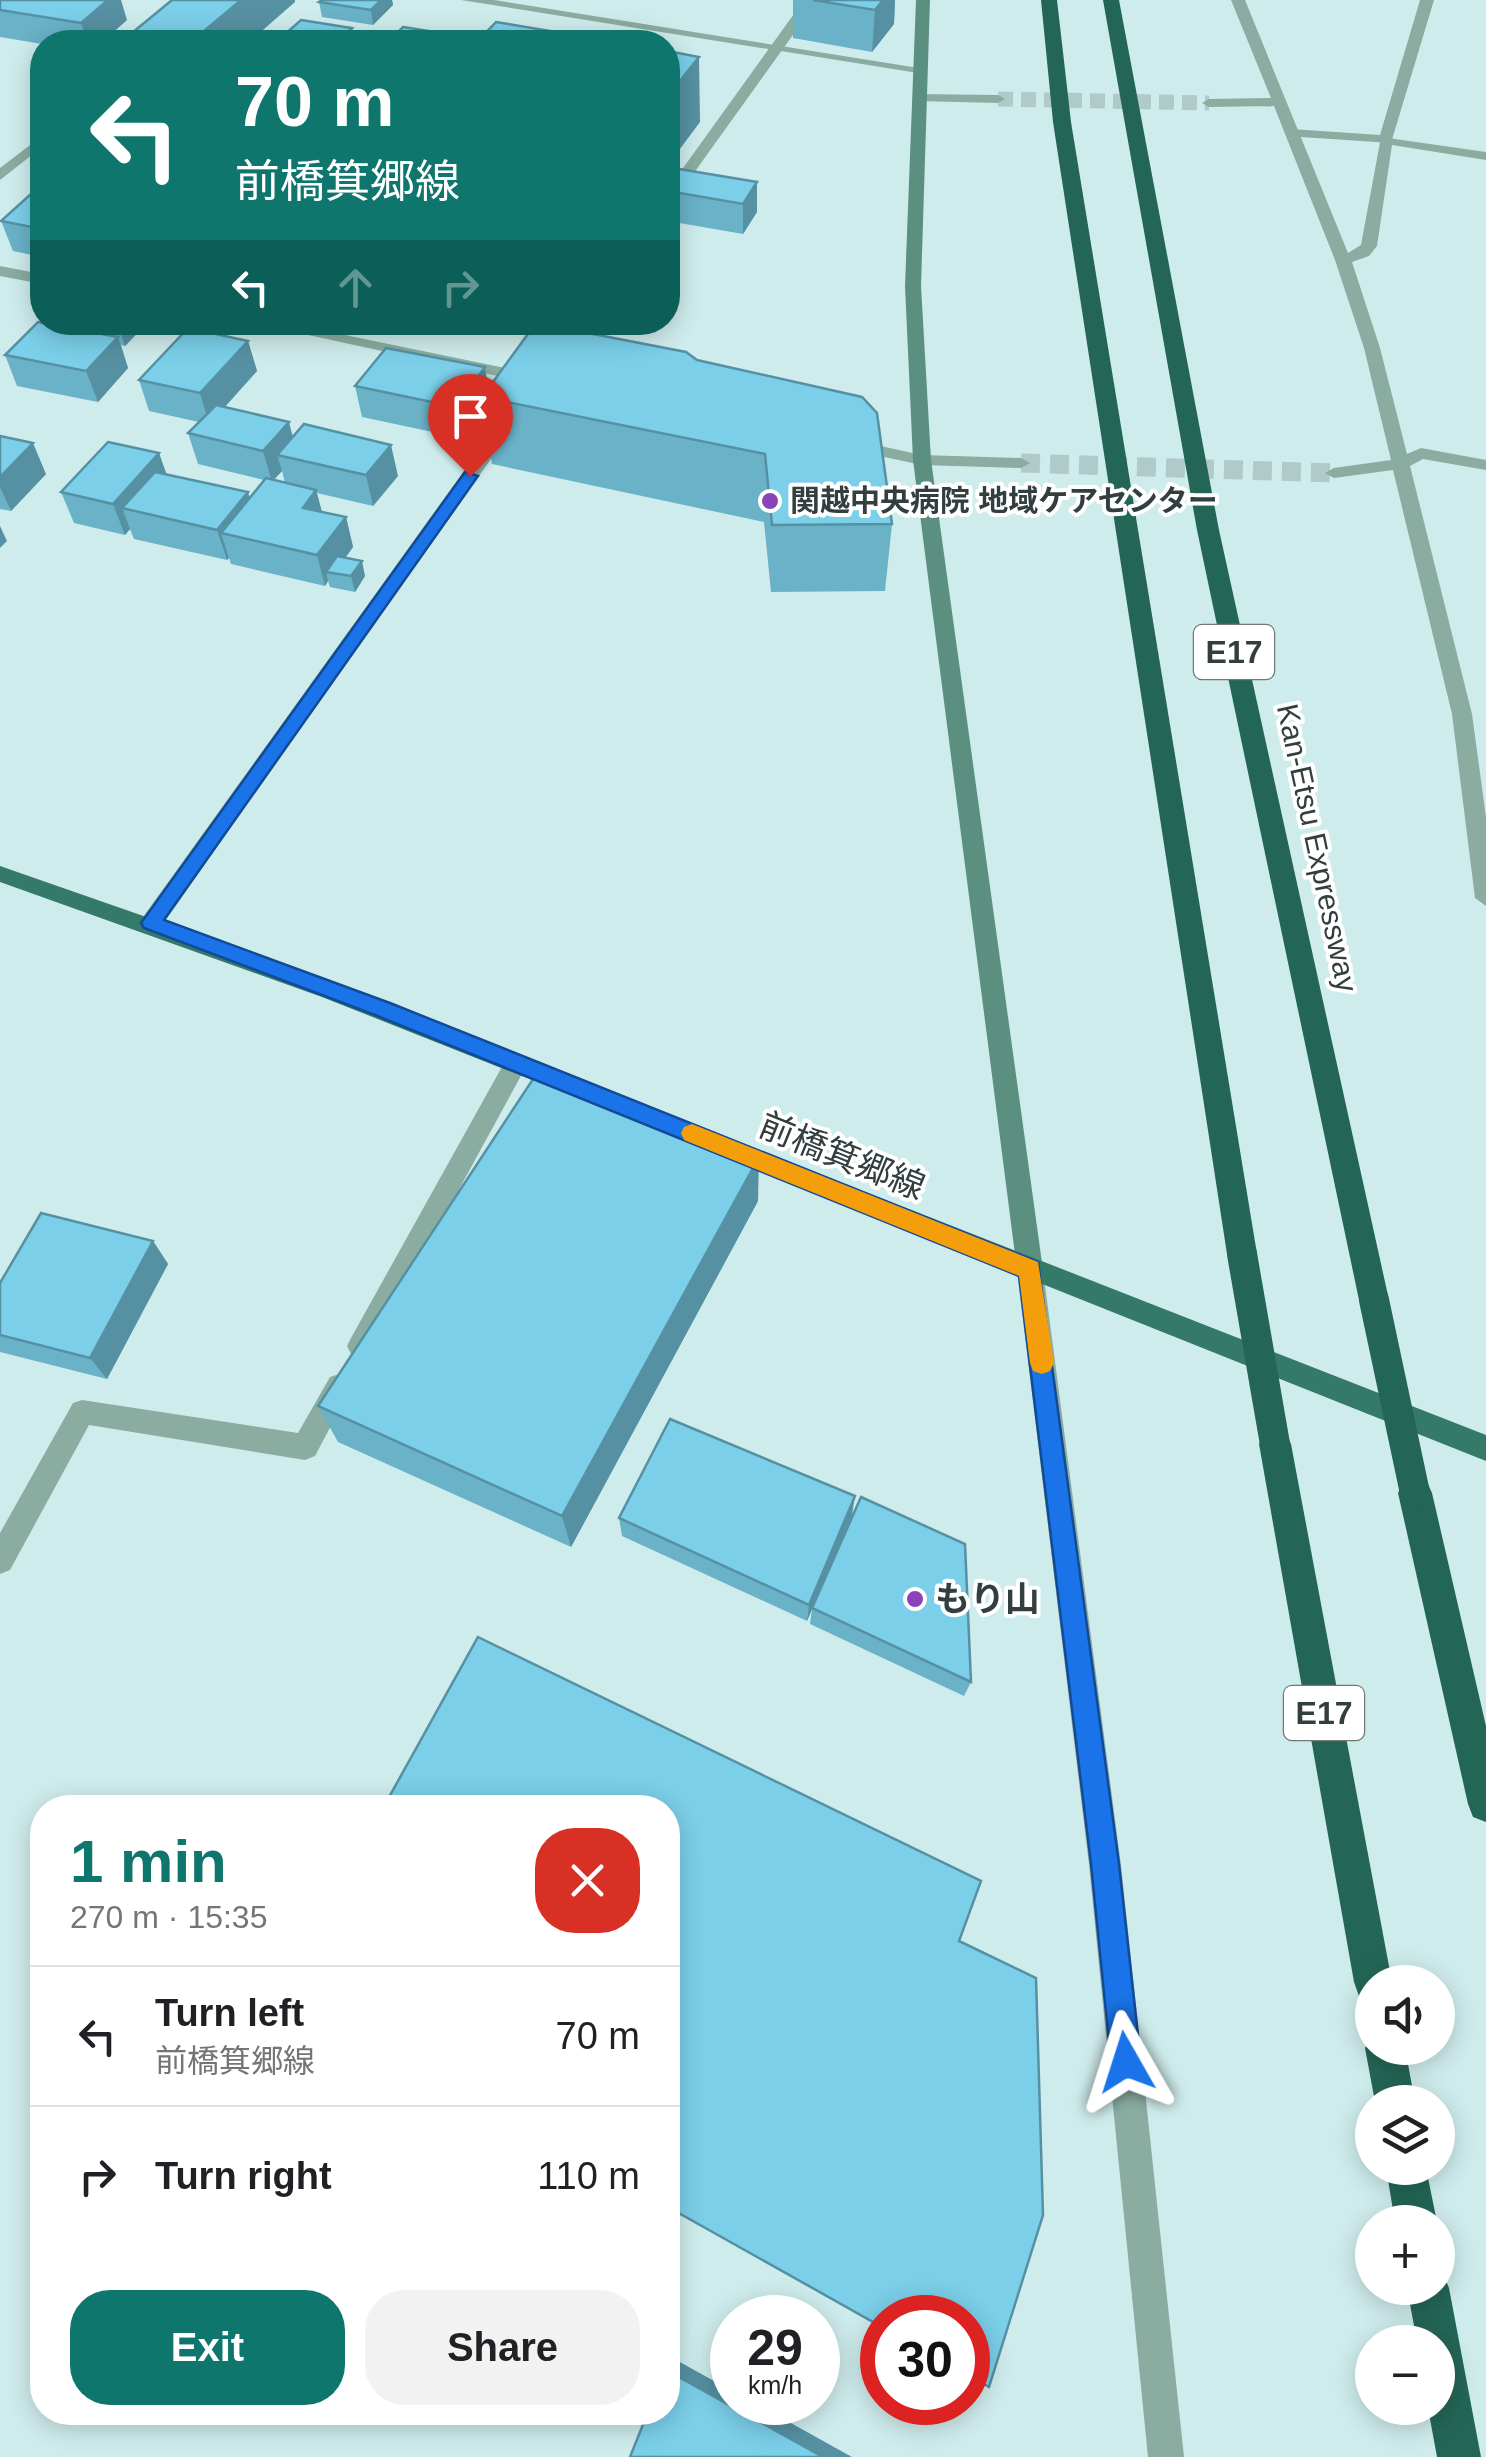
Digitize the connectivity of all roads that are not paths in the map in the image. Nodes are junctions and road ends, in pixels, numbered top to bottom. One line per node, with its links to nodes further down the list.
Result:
1 (468, 0): 8 (street)
2 (811, 0): 10 (street)
3 (923, 0): 11 (street)
4 (1049, 0): 42 (highway, E17, bridge)
5 (1111, 0): 41 (highway, Kan-Etsu Expressway / E17, bridge)
6 (1238, 0): 14 (street)
7 (1427, 0): 17 (street)
8 (652, 30)
9 (680, 35): 10 (street)
10 (775, 50): 11 (street); 21 (street)
11 (918, 69): 12 (street)
12 (918, 97): 13 (street); 29 (street)
13 (998, 99)
14 (1281, 102): 15 (street); 16 (street)
15 (1209, 103)
16 (1292, 133): 17 (street); 22 (street)
17 (1386, 140): 19 (street); 22 (street)
18 (30, 150): 20 (street)
19 (1486, 156)
20 (0, 176)
21 (680, 183)
22 (1343, 260): 31 (street)
23 (0, 271): 24 (street)
24 (30, 277)
25 (307, 335): 27 (street)
26 (572, 335): 27 (street)
27 (535, 393): 36 (street)
28 (826, 440): 29 (street)
29 (922, 460): 30 (street); 38 (street)
30 (1021, 463)
31 (1400, 464): 32 (street); 33 (street); 35 (street)
32 (1486, 466)
33 (1334, 474)
34 (0, 874): 36 (main road, 前橋箕郷線)
35 (1486, 898)
36 (151, 923): 37 (main road, 前橋箕郷線)
37 (516, 1062): 38 (main road, 前橋箕郷線); 40 (street)
38 (1030, 1270): 39 (main road, 前橋箕郷線); 44 (street)
39 (1486, 1448)
40 (0, 1560)
41 (1486, 1804)
42 (1370, 1965)
43 (1431, 2305): 45 (highway)
44 (1166, 2457)
45 (1459, 2457)

